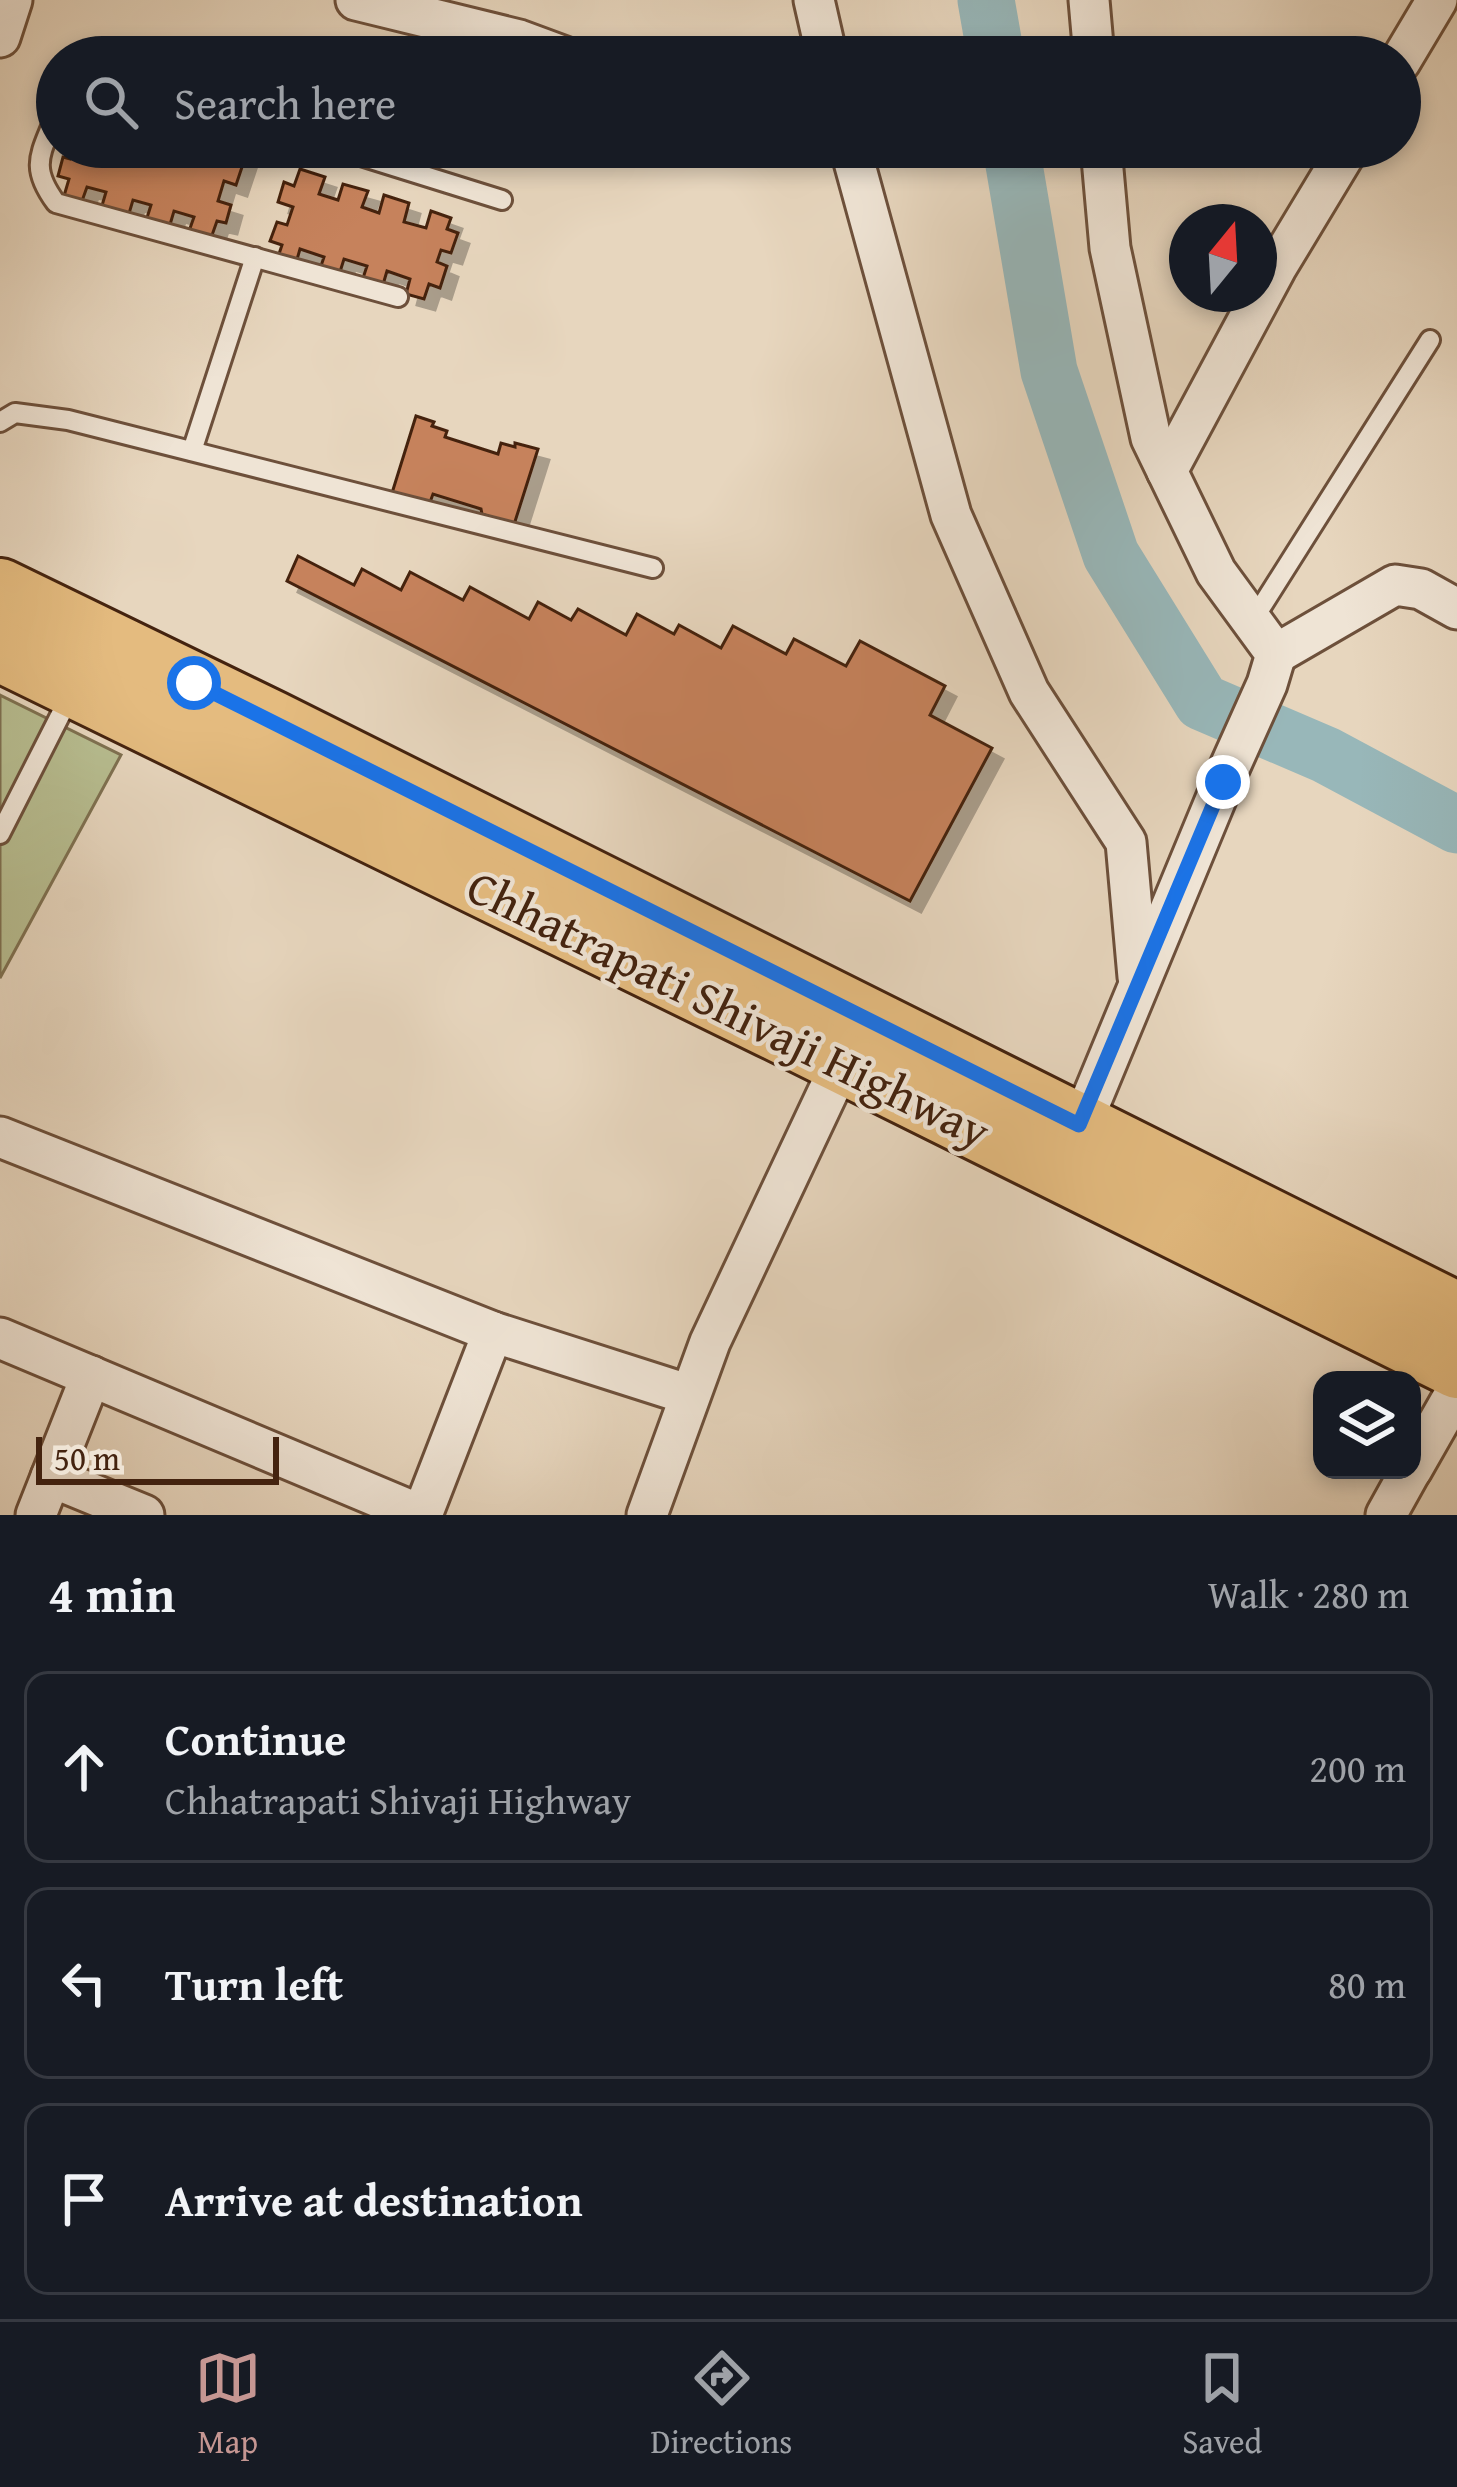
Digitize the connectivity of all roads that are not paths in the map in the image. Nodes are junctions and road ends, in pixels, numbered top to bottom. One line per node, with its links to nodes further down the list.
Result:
1 (12, 0): 10 (street)
2 (356, 0): 6 (street)
3 (814, 0): 7 (street)
4 (1089, 0): 8 (street)
5 (1437, 0): 9 (street)
6 (503, 36)
7 (822, 36)
8 (1092, 36)
9 (1416, 36)
10 (0, 37)
11 (39, 168): 17 (lane)
12 (399, 168): 16 (lane)
13 (845, 168): 31 (street)
14 (1103, 168): 22 (street)
15 (1336, 168): 22 (street)
16 (502, 200)
17 (255, 256): 18 (lane); 21 (lane)
18 (398, 296)
19 (1430, 340): 26 (lane)
20 (0, 422): 21 (lane)
21 (192, 451): 23 (lane)
22 (1167, 472): 26 (street)
23 (653, 568)
24 (0, 590): 34 (main road, Chhatrapati Shivaji Highway)
25 (1457, 609): 28 (street)
26 (1252, 621): 28 (street)
27 (0, 651): 29 (main road, Chhatrapati Shivaji Highway)
28 (1272, 669): 31 (street)
29 (74, 687): 30 (lane); 32 (main road, Chhatrapati Shivaji Highway)
30 (0, 834)
31 (1139, 985): 34 (street)
32 (842, 1062): 34 (main road, Chhatrapati Shivaji Highway); 41 (street)
33 (0, 1137): 36 (street)
34 (1071, 1149): 35 (main road, Chhatrapati Shivaji Highway); 38 (main road, Chhatrapati Shivaji Highway)
35 (1457, 1313)
36 (493, 1332): 41 (street); 47 (street)
37 (0, 1337): 39 (street)
38 (1457, 1368)
39 (91, 1376): 43 (street); 47 (street)
40 (1457, 1390): 42 (street)
41 (690, 1395): 48 (street)
42 (1421, 1454)
43 (51, 1477): 45 (street); 46 (street)
44 (1407, 1479): 49 (street)
45 (36, 1515)
46 (144, 1515)
47 (421, 1515)
48 (647, 1515)
49 (1386, 1515)

